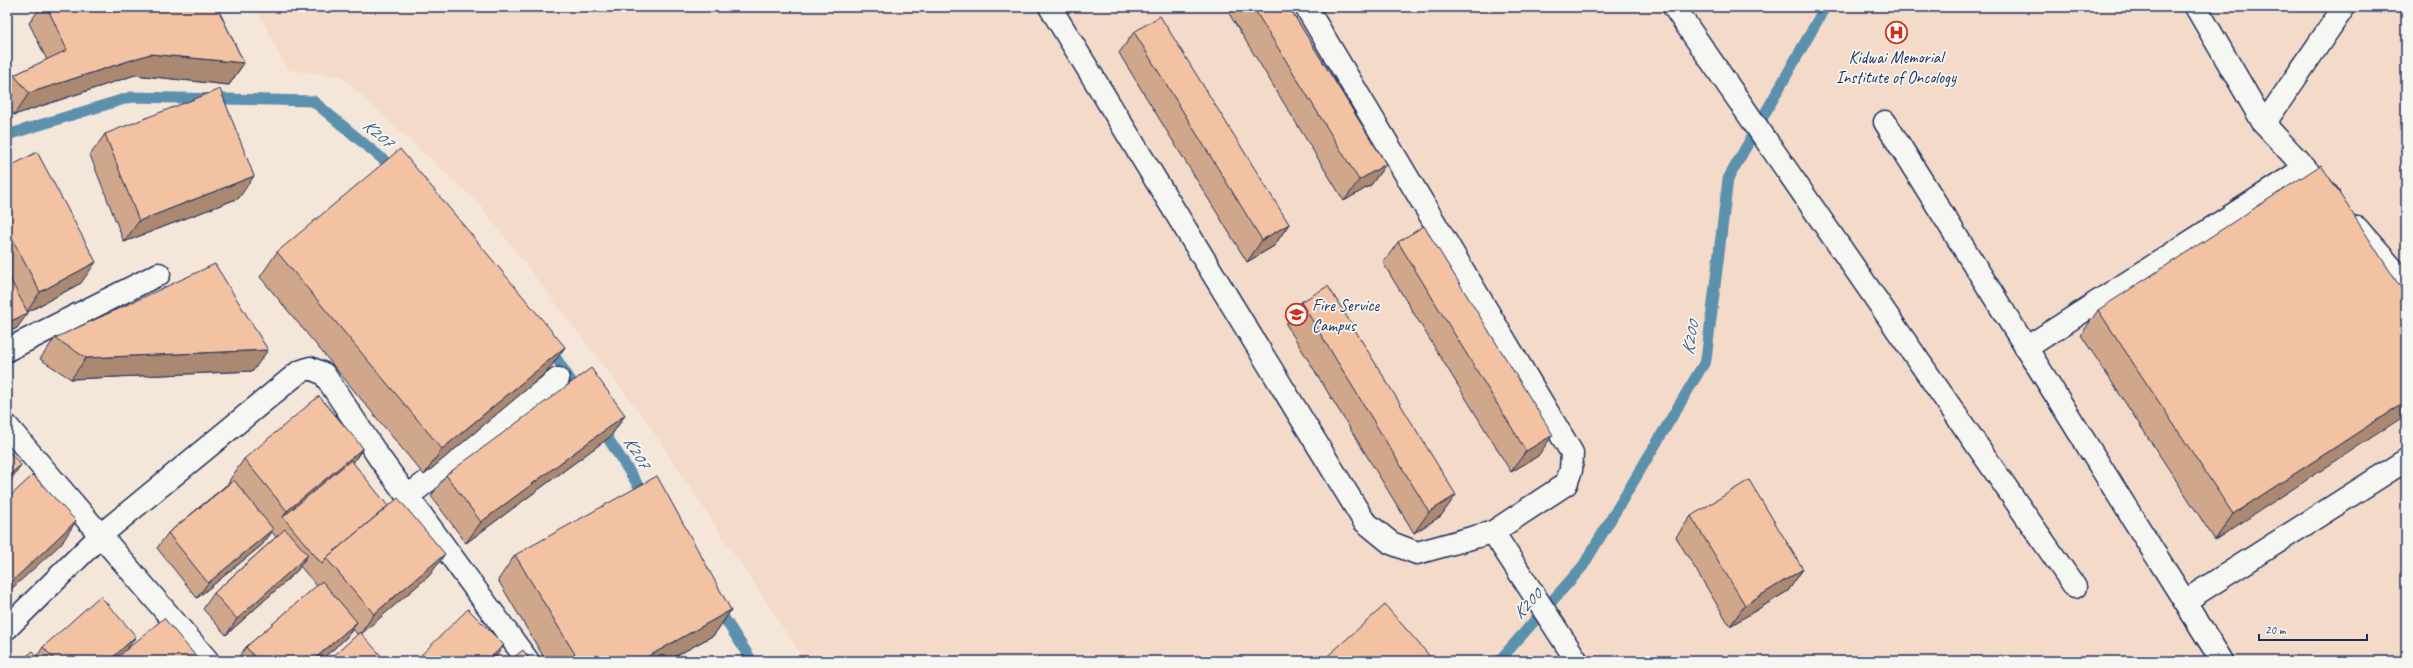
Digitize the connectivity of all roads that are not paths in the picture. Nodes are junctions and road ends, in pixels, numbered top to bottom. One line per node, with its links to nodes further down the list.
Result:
1 (1050, 7): 17 (street)
2 (1306, 7): 17 (street)
3 (1674, 7): 19 (street)
4 (2196, 7): 7 (street)
5 (2344, 7): 7 (street)
6 (1885, 122): 11 (street)
7 (2264, 124): 8 (street)
8 (2305, 168): 10 (street); 11 (street)
9 (159, 274): 12 (street)
10 (2406, 284)
11 (2026, 348): 20 (street)
12 (7, 350)
13 (558, 378): 16 (street)
14 (7, 426): 18 (street)
15 (2406, 460): 20 (street)
16 (407, 496): 18 (street); 23 (street)
17 (1493, 532): 24 (street)
18 (102, 534): 21 (street); 22 (street)
19 (2075, 587)
20 (2185, 601): 25 (street)
21 (7, 628)
22 (208, 661)
23 (528, 661)
24 (1577, 661)
25 (2222, 661)

